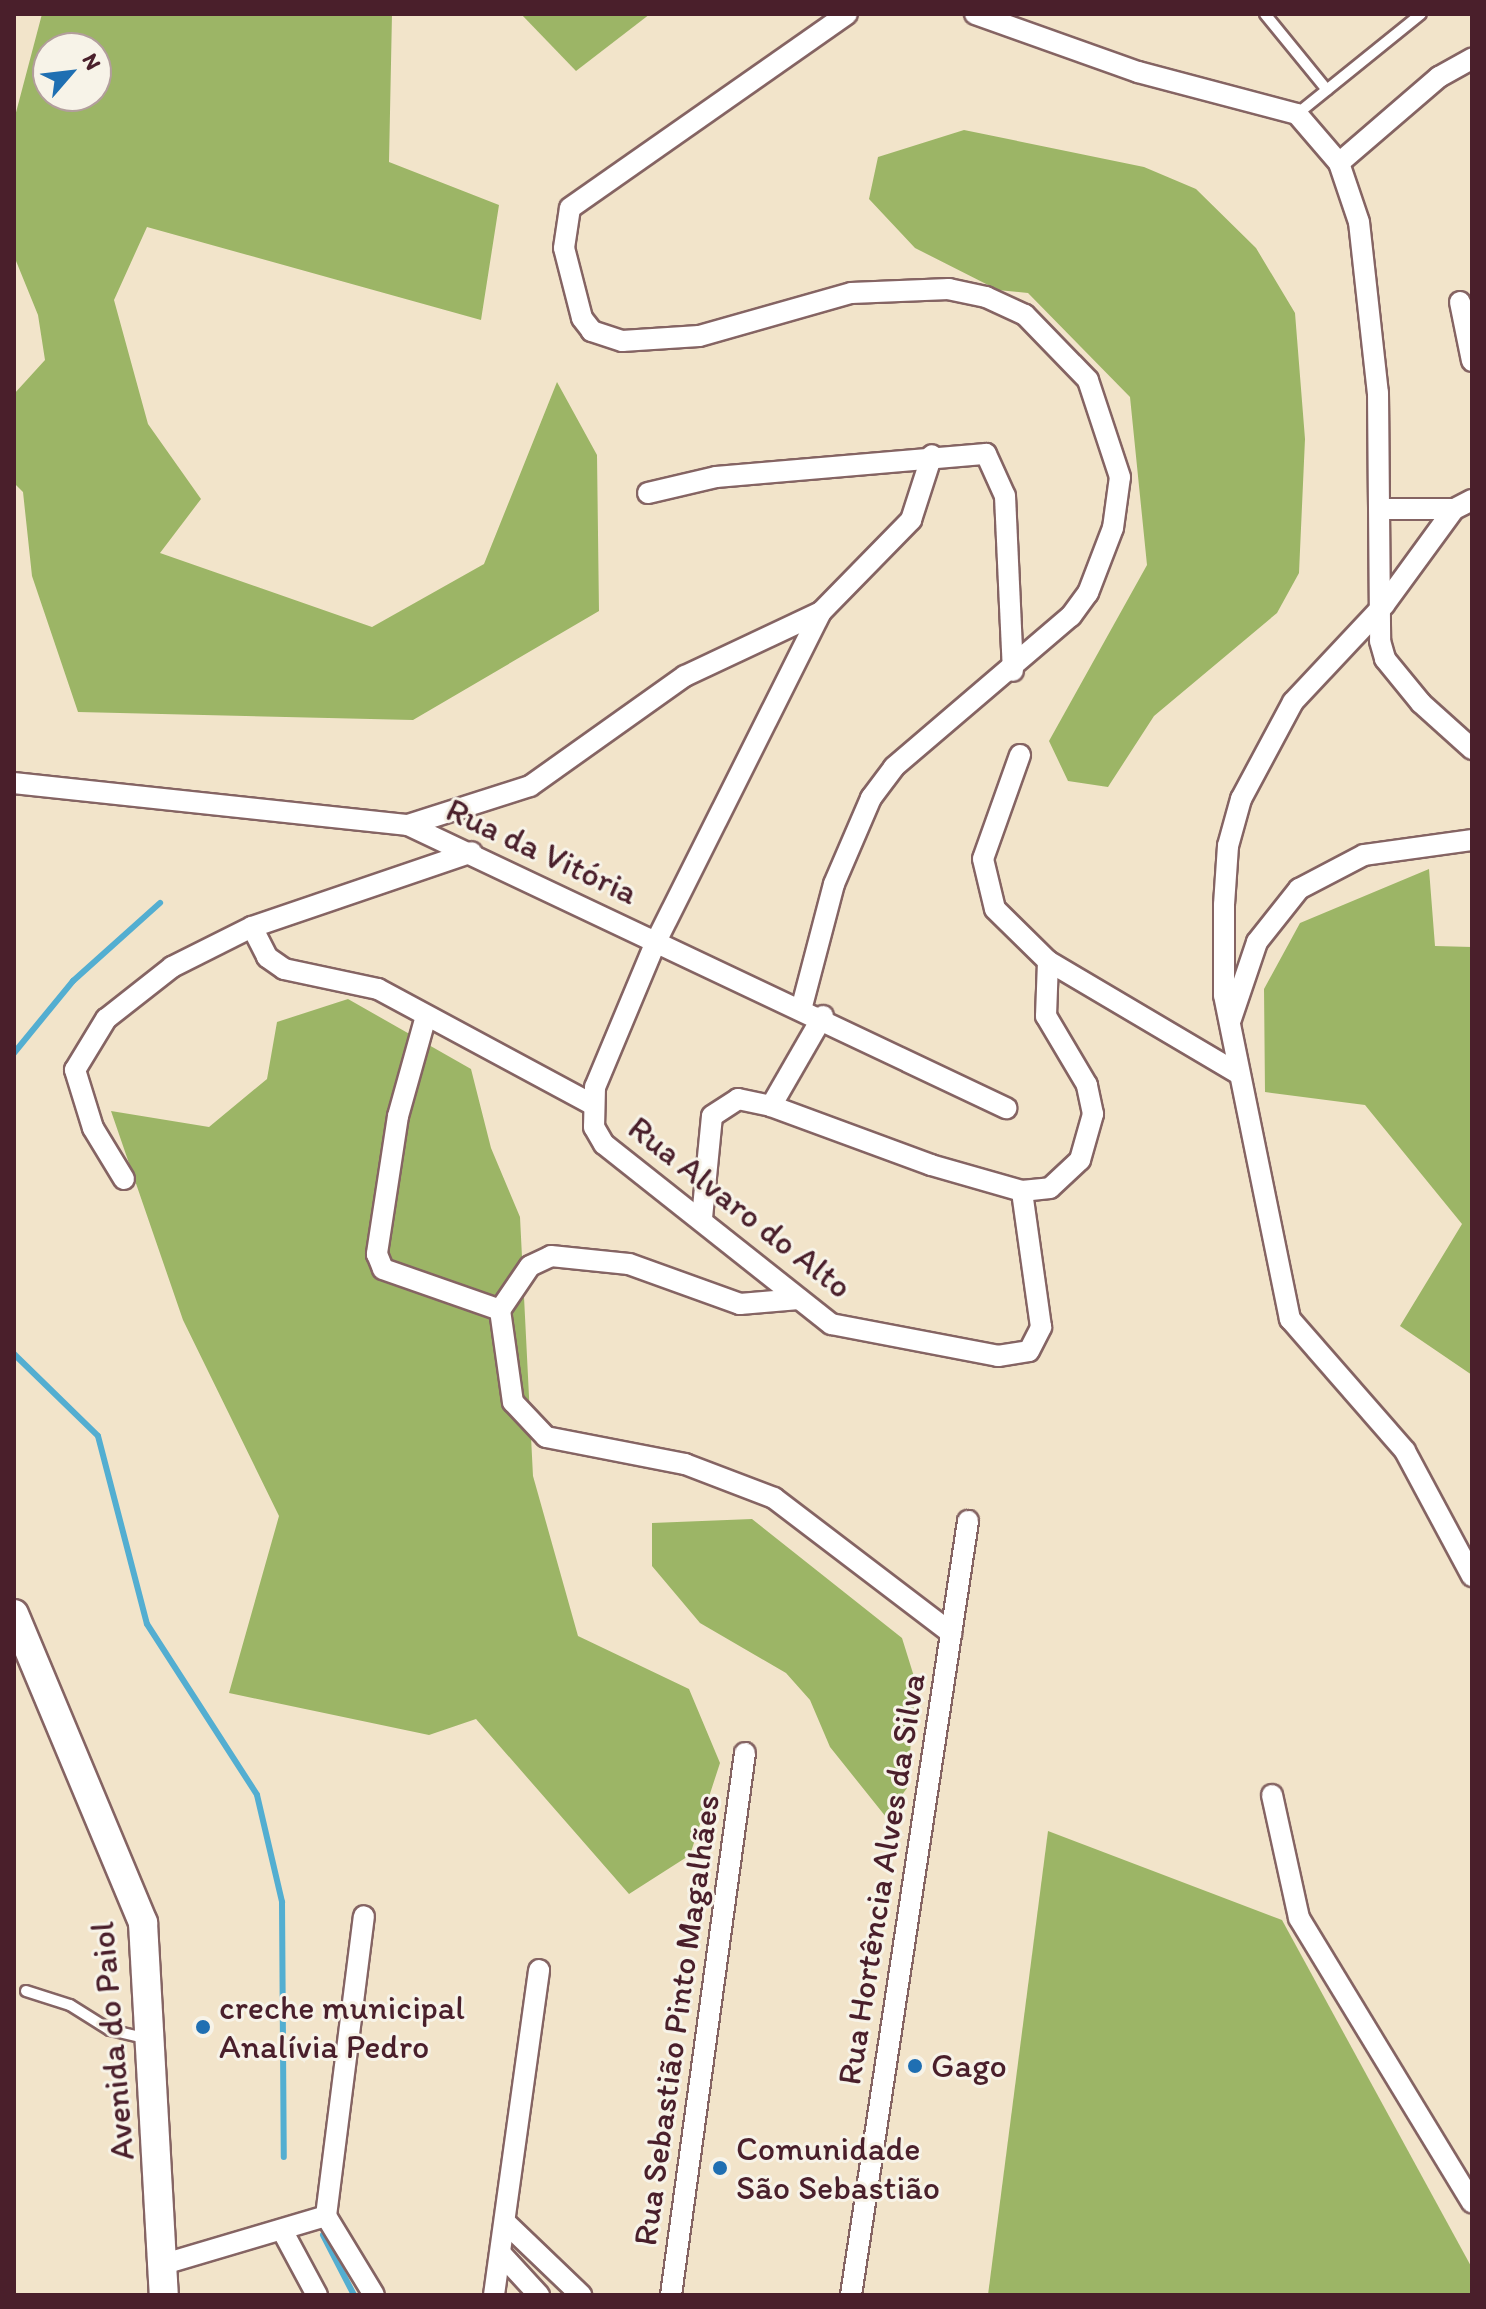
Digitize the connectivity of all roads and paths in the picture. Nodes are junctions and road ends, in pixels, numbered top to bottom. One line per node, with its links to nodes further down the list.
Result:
1 (847, 14): 17 (street)
2 (975, 14): 7 (street)
3 (1265, 14): 6 (lane)
4 (1421, 14): 6 (lane)
5 (1472, 59): 8 (street)
6 (1327, 90): 7 (lane)
7 (1297, 114): 8 (street)
8 (1339, 163): 14 (street)
9 (1460, 302): 10 (street)
10 (1472, 361)
11 (932, 455): 12 (street); 16 (street); 17 (street)
12 (648, 493)
13 (1463, 504): 14 (street); 15 (street)
14 (1384, 509): 15 (street)
15 (1384, 605): 18 (street); 30 (street)
16 (821, 612): 21 (street); 25 (street, Rua Alvaro do Alto)
17 (1013, 671): 27 (street)
18 (1472, 749)
19 (1020, 755): 26 (street)
20 (14, 783): 21 (street, Rua da Vitória)
21 (408, 825): 23 (street, Rua da Vitória)
22 (1472, 840): 30 (street)
23 (472, 852): 24 (street); 25 (street, Rua da Vitória)
24 (252, 927): 28 (street); 35 (street)
25 (657, 939): 27 (street, Rua da Vitória); 32 (street, Rua Alvaro do Alto)
26 (1048, 961): 31 (street); 36 (street)
27 (802, 1006): 29 (street, Rua da Vitória)
28 (426, 1016): 32 (street); 39 (street)
29 (823, 1016): 33 (street); 34 (street, Rua da Vitória)
30 (1231, 1019): 31 (street)
31 (1239, 1074): 41 (street)
32 (590, 1103): 37 (street, Rua Alvaro do Alto)
33 (771, 1106): 36 (street); 37 (street)
34 (1006, 1108)
35 (124, 1179)
36 (1022, 1191): 38 (street, Rua Alvaro do Alto)
37 (702, 1218): 38 (street, Rua Alvaro do Alto)
38 (799, 1299): 39 (street)
39 (500, 1310): 43 (street)
40 (968, 1521): 43 (street, Rua Hortência Alves da Silva)
41 (1472, 1576)
42 (14, 1614): 49 (street, Avenida do Paiol)
43 (951, 1633): 63 (street, Rua Hortência Alves da Silva)
44 (745, 1753): 62 (street, Rua Sebastião Pinto Magalhães)
45 (1272, 1795): 50 (street)
46 (364, 1916): 51 (street)
47 (539, 1970): 52 (street)
48 (26, 1991): 49 (lane)
49 (152, 2038): 55 (street, Avenida do Paiol)
50 (1472, 2202)
51 (326, 2216): 53 (street); 58 (street)
52 (507, 2224): 54 (street); 61 (street)
53 (282, 2230): 55 (street); 57 (street)
54 (503, 2256): 59 (street); 60 (street)
55 (164, 2264): 56 (street, Avenida do Paiol)
56 (164, 2295)
57 (317, 2295)
58 (374, 2295)
59 (494, 2295)
60 (539, 2295)
61 (581, 2295)
62 (671, 2295)
63 (851, 2295)

